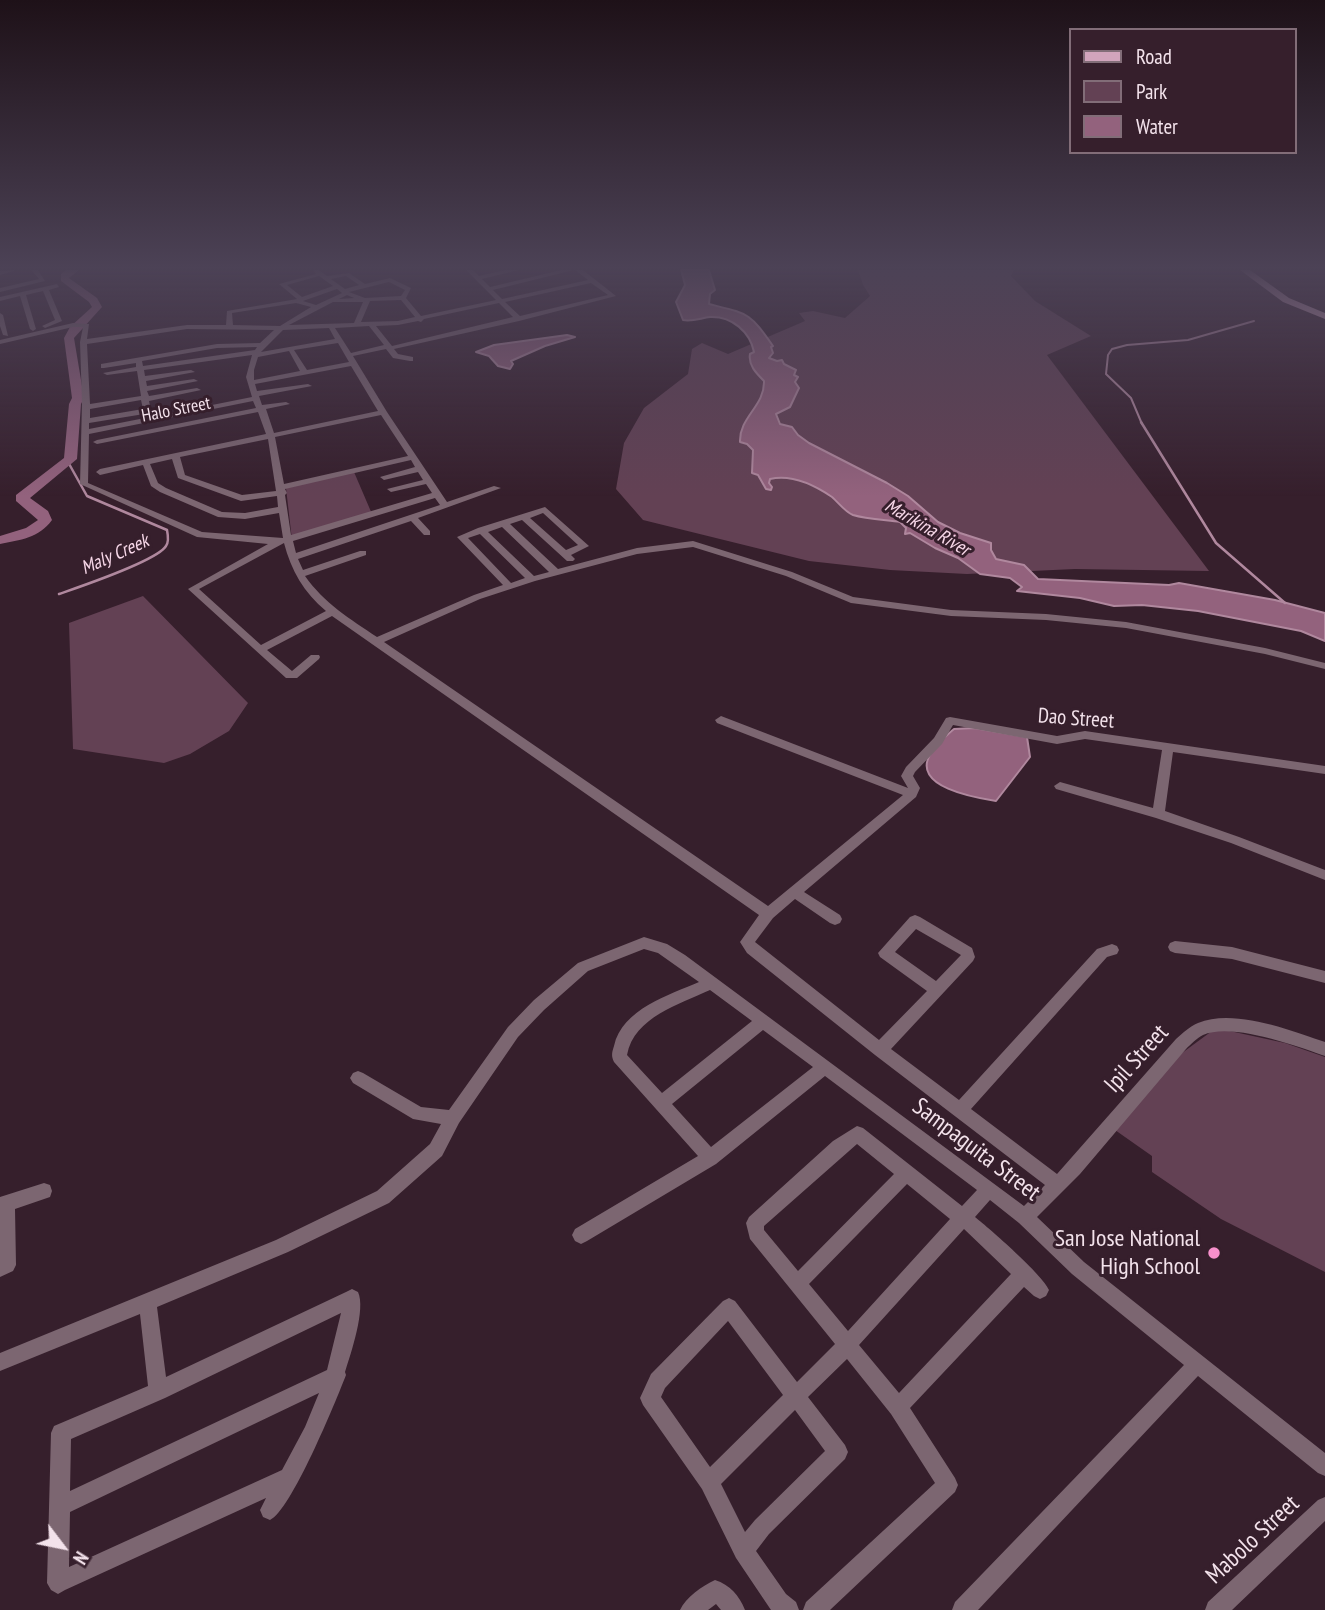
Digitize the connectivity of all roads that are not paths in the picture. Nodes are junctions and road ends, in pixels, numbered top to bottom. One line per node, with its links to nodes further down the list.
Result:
1 (83, 345): 26 (street)
2 (264, 345): 8 (street)
3 (298, 345): 8 (street)
4 (343, 345): 10 (street)
5 (399, 345): 7 (street)
6 (217, 346): 8 (street); 12 (street)
7 (390, 347): 10 (street); 11 (street)
8 (258, 350): 13 (street); 20 (street)
9 (292, 352): 17 (street)
10 (349, 355): 14 (street)
11 (410, 359)
12 (138, 360): 15 (street); 15 (street)
13 (189, 362): 15 (street); 16 (street)
14 (355, 363): 17 (street); 28 (street)
15 (141, 369): 18 (street)
16 (191, 372): 18 (street); 19 (street)
17 (305, 373): 20 (street)
18 (142, 379): 23 (street)
19 (194, 381): 22 (street); 23 (street)
20 (251, 383): 24 (street)
21 (308, 386): 24 (street)
22 (197, 390): 23 (street); 27 (street)
23 (146, 395): 26 (street); 29 (street)
24 (259, 402): 25 (street); 27 (street); 32 (street); 33 (street, Halo Street)
25 (285, 404)
26 (86, 407): 30 (street)
27 (202, 409): 29 (street)
28 (383, 412): 32 (street); 35 (street)
29 (148, 416): 30 (street); 31 (street)
30 (85, 421): 31 (street)
31 (86, 432): 54 (street)
32 (272, 438): 34 (street); 44 (street)
33 (97, 442)
34 (176, 457): 36 (street); 42 (street)
35 (413, 457): 37 (street); 44 (street)
36 (146, 463): 38 (street); 46 (street)
37 (420, 469): 39 (street); 40 (street)
38 (100, 472)
39 (384, 477)
40 (429, 481): 43 (street); 45 (street)
41 (497, 488): 47 (street)
42 (218, 489): 44 (street); 46 (street)
43 (391, 489)
44 (283, 490): 48 (street)
45 (438, 494): 47 (street); 54 (street)
46 (193, 502): 48 (street)
47 (445, 506): 50 (street)
48 (284, 509): 54 (street)
49 (524, 517): 51 (street); 56 (street); 56 (street)
50 (414, 518): 53 (street); 57 (street)
51 (503, 523): 52 (street); 59 (street)
52 (481, 530): 61 (street); 62 (street)
53 (427, 533)
54 (283, 541): 57 (street); 65 (street)
55 (363, 553): 60 (street)
56 (564, 554): 58 (street)
57 (292, 558): 60 (street)
58 (578, 566): 59 (street); 67 (street)
59 (555, 572): 61 (street)
60 (301, 573): 63 (street)
61 (532, 579): 62 (street)
62 (509, 586): 64 (street)
63 (334, 611): 64 (street); 65 (street)
64 (378, 641): 76 (street)
65 (259, 650): 66 (street)
66 (316, 657)
67 (1325, 667)
68 (721, 720): 72 (street)
69 (1168, 749): 70 (street, Dao Street); 72 (street, Dao Street); 73 (street)
70 (1325, 770)
71 (1060, 786): 73 (street)
72 (913, 791): 75 (street)
73 (1157, 814): 74 (street)
74 (1325, 875)
75 (794, 892): 76 (street); 77 (street)
76 (768, 914): 85 (street)
77 (835, 919)
78 (1175, 947): 80 (street)
79 (1112, 950): 89 (street)
80 (1325, 977)
81 (711, 983): 83 (street, Sampaguita Street); 88 (street); 90 (street, Sampaguita Street)
82 (936, 989): 82 (street); 85 (street)
83 (764, 1020): 86 (street, Sampaguita Street); 88 (street)
84 (1325, 1049): 93 (street, Ipil Street)
85 (880, 1050): 89 (street)
86 (825, 1067): 91 (street); 94 (street, Sampaguita Street)
87 (358, 1078): 90 (street)
88 (662, 1103): 91 (street)
89 (961, 1109): 93 (street)
90 (453, 1118): 104 (street)
91 (710, 1158): 99 (street)
92 (906, 1174): 98 (street); 102 (street); 102 (street)
93 (1057, 1184): 97 (street, Ipil Street)
94 (989, 1189): 97 (street, Sampaguita Street); 98 (street)
95 (44, 1191): 96 (street)
96 (3, 1204): 100 (street)
97 (1024, 1217): 107 (street, Sampaguita Street)
98 (964, 1219): 101 (street); 105 (street)
99 (581, 1235)
100 (0, 1268)
101 (1024, 1274): 103 (street); 111 (street)
102 (799, 1282): 105 (street)
103 (1040, 1290)
104 (147, 1301): 106 (street); 109 (street)
105 (846, 1346): 110 (street); 111 (street)
106 (0, 1362)
107 (1198, 1363): 112 (street, Sampaguita Street); 123 (street)
108 (337, 1374): 109 (street); 113 (street); 115 (street)
109 (158, 1391): 115 (street)
110 (794, 1396): 114 (street); 114 (street); 118 (street)
111 (898, 1407): 122 (street)
112 (1325, 1466)
113 (291, 1476): 115 (street); 117 (street)
114 (709, 1482): 118 (street)
115 (61, 1506)
116 (1325, 1507): 124 (street, Mabolo Street)
117 (270, 1510)
118 (743, 1551): 121 (street)
119 (691, 1610): 120 (street)
120 (734, 1610)
121 (788, 1610)
122 (814, 1610)
123 (963, 1610)
124 (1216, 1610)

